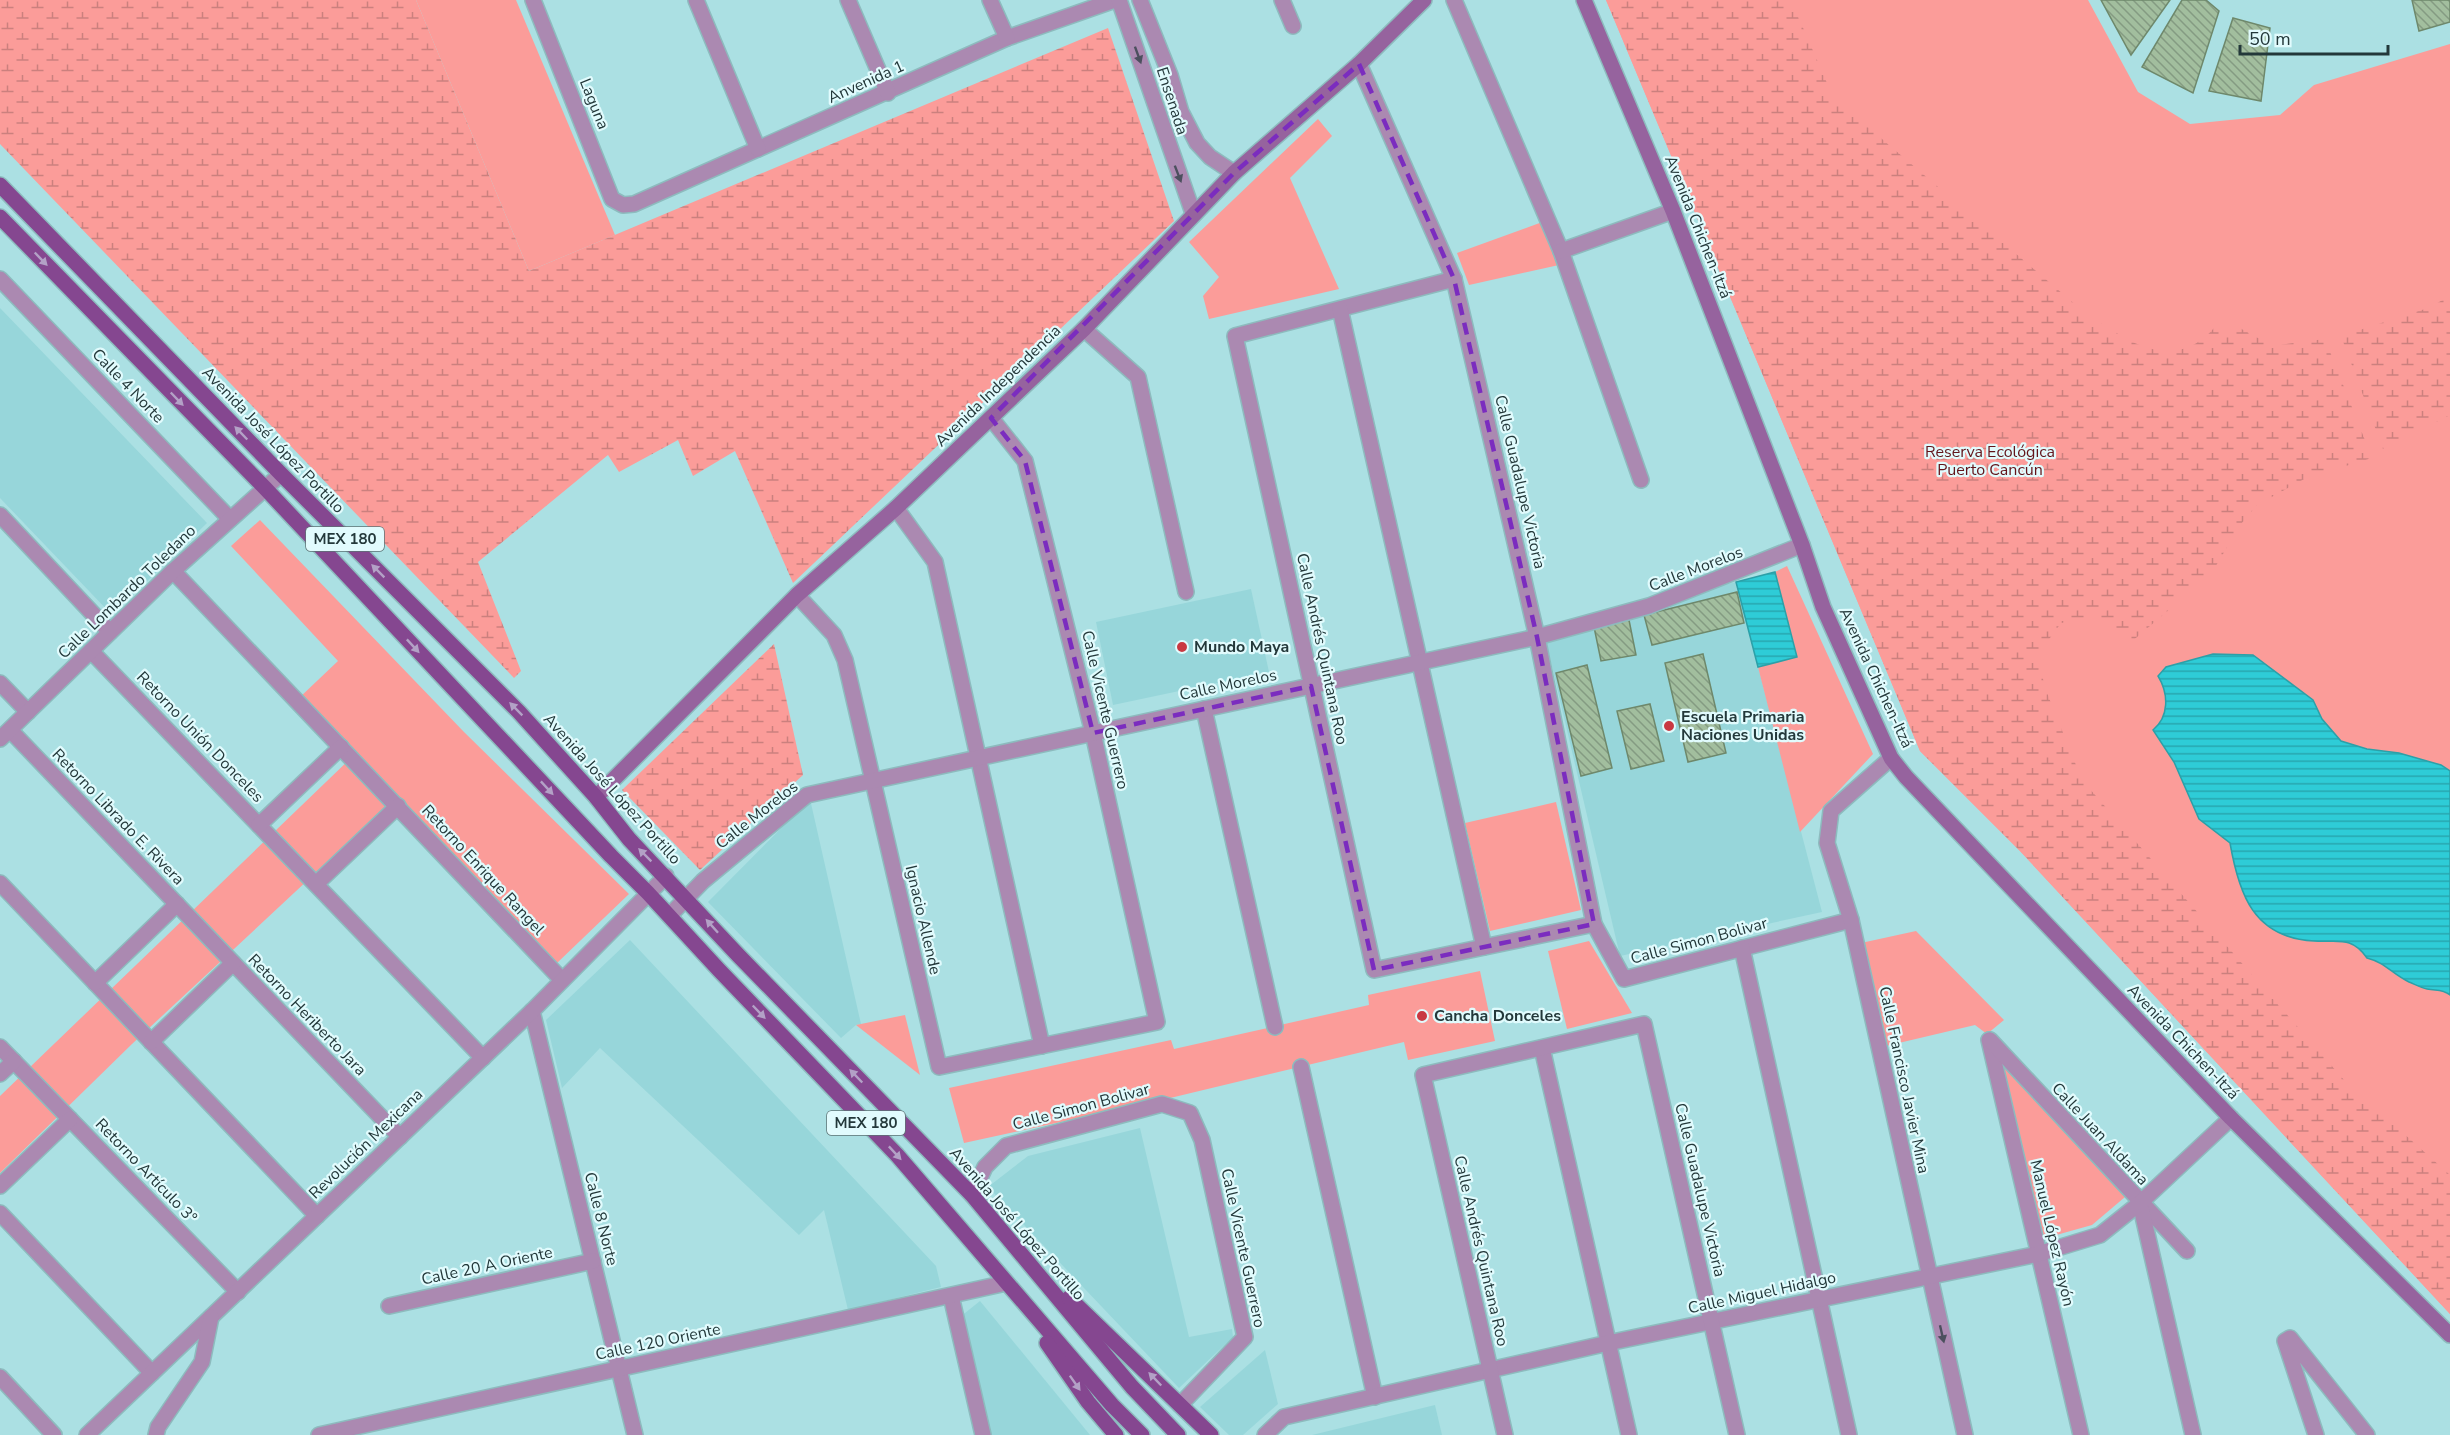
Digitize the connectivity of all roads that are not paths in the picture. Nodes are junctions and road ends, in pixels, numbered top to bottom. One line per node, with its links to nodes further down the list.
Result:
1 (533, 0): 18 (street, Laguna)
2 (696, 0): 15 (street)
3 (848, 0): 14 (street)
4 (990, 0): 12 (street)
5 (1117, 0): 12 (street, Anvenida 1); 20 (street, Ensenada, one-way to 20)
6 (1140, 0): 16 (street, Ensenada)
7 (1282, 0): 11 (street)
8 (1424, 0): 13 (street, Avenida Independencia)
9 (1454, 0): 22 (street)
10 (1584, 0): 19 (street, Avenida Chichen-Itzá)
11 (1293, 26)
12 (1007, 38): 14 (street, Anvenida 1)
13 (1359, 64): 16 (street, Avenida Independencia); 24 (street, Calle Guadalupe Victoria)
14 (888, 93): 15 (street, Anvenida 1)
15 (758, 149): 18 (street, Anvenida 1)
16 (1234, 173): 20 (street, Avenida Independencia)
17 (0, 184): 28 (main road, Avenida José López Portillo / MEX 180, one-way to 17)
18 (634, 204)
19 (1673, 211): 22 (street); 34 (street, Avenida Chichen-Itzá)
20 (1193, 213): 26 (street, Avenida Independencia)
21 (0, 217): 30 (main road, MEX 180, one-way to 30)
22 (1561, 251): 29 (street)
23 (0, 279): 33 (street, Calle 4 Norte)
24 (1454, 279): 25 (street); 39 (street, Calle Guadalupe Victoria)
25 (1340, 309): 41 (street); 43 (street, Calle Andrés Quintana Roo)
26 (1084, 329): 27 (street, Avenida Independencia); 36 (street)
27 (991, 418): 31 (street, Avenida Independencia); 46 (street, Calle Vicente Guerrero)
28 (281, 474): 30 (street, Calle Lombardo Toledano); 52 (main road, Avenida José López Portillo / MEX 180, one-way to 28)
29 (1641, 480)
30 (265, 489): 33 (street, Calle Lombardo Toledano); 58 (main road, MEX 180, one-way to 58)
31 (896, 508): 37 (street, Avenida Independencia); 49 (street)
32 (0, 515): 38 (street)
33 (230, 519): 35 (street, Calle Lombardo Toledano)
34 (1802, 545): 39 (street, Calle Morelos); 50 (street, Avenida Chichen-Itzá)
35 (173, 570): 38 (street, Calle Lombardo Toledano); 48 (street)
36 (1186, 592)
37 (797, 595): 51 (street, Ignacio Allende); 52 (street, Avenida Independencia)
38 (110, 632): 40 (street, Calle Lombardo Toledano)
39 (1537, 637): 41 (street, Calle Morelos); 63 (street, Calle Guadalupe Victoria)
40 (91, 651): 45 (street, Calle Lombardo Toledano); 54 (street, Retorno Unión Donceles)
41 (1420, 662): 43 (street, Calle Morelos); 64 (street)
42 (0, 683): 45 (street)
43 (1311, 686): 44 (street, Calle Morelos); 64 (street, Calle Andrés Quintana Roo)
44 (1204, 709): 46 (street, Calle Morelos); 70 (street)
45 (28, 712): 47 (street, Calle Lombardo Toledano)
46 (1093, 733): 49 (street, Calle Morelos); 73 (street, Calle Vicente Guerrero)
47 (5, 735): 60 (street, Retorno Librado E. Rivera)
48 (341, 747): 53 (street); 54 (street, Retorno Unión Donceles)
49 (977, 758): 51 (street, Calle Morelos); 73 (street)
50 (1891, 758): 62 (street, Calle Francisco Javier Mina); 81 (street, Avenida Chichen-Itzá)
51 (872, 780): 59 (street, Calle Morelos); 73 (street, Ignacio Allende)
52 (596, 797): 55 (main road, Avenida José López Portillo / MEX 180, one-way to 52)
53 (398, 807): 57 (street, Retorno Enrique Rangel); 67 (street, Retorno Enrique Rangel)
54 (260, 825): 57 (street)
55 (666, 876): 58 (street, Revolución Mexicana); 59 (main road, Avenida José López Portillo / MEX 180)
56 (0, 883): 68 (street)
57 (316, 884): 76 (street)
58 (648, 893): 61 (main road, MEX 180); 67 (street, Revolución Mexicana)
59 (686, 897): 61 (street); 85 (main road, Avenida José López Portillo / MEX 180, one-way to 59)
60 (177, 904): 66 (street); 68 (street, Retorno Librado E. Rivera)
61 (670, 915): 94 (main road, MEX 180, one-way to 94)
62 (1851, 920): 65 (street, Calle Simon Bolivar); 93 (street, Calle Francisco Javier Mina)
63 (1594, 924): 64 (street); 65 (street, Calle Simon Bolivar)
64 (1484, 947)
65 (1742, 948): 97 (street)
66 (233, 963): 72 (street, Retorno Heriberto Jara); 83 (street, Retorno Heriberto Jara)
67 (562, 980): 69 (street, Revolución Mexicana)
68 (95, 983): 72 (street)
69 (532, 1011): 76 (street, Revolución Mexicana); 92 (street, Calle 8 Norte)
70 (1275, 1027)
71 (1989, 1040): 86 (street, Calle Juan Aldama); 90 (street, Manuel López Rayón)
72 (151, 1042): 88 (street)
73 (1042, 1046)
74 (0, 1047): 77 (street)
75 (1542, 1048): 100 (street, Calle Guadalupe Victoria); 102 (street); 104 (street, Calle Andrés Quintana Roo)
76 (483, 1058): 83 (street, Revolución Mexicana)
77 (14, 1061): 79 (street); 82 (street)
78 (1301, 1067): 107 (street)
79 (0, 1074)
80 (1190, 1113): 85 (street, Calle Simon Bolivar); 108 (street, Calle Vicente Guerrero)
81 (2231, 1118): 86 (street, Calle Miguel Hidalgo); 101 (street, Avenida Chichen-Itzá)
82 (70, 1119): 84 (street, Retorno Artículo 3°); 95 (street, Retorno Artículo 3°)
83 (400, 1137): 88 (street, Revolución Mexicana)
84 (0, 1186)
85 (972, 1195): 91 (main road, Avenida José López Portillo / MEX 180)
86 (2140, 1203): 89 (street, Calle Juan Aldama); 90 (street, Calle Miguel Hidalgo); 126 (street)
87 (0, 1212): 105 (street)
88 (317, 1216): 95 (street, Revolución Mexicana)
89 (2187, 1251)
90 (2038, 1254): 93 (street, Calle Miguel Hidalgo); 125 (street, Manuel López Rayón)
91 (1025, 1257): 108 (main road, one-way to 91); 117 (main road, Avenida José López Portillo / MEX 180)
92 (593, 1261): 98 (street, Calle 20 A Oriente); 103 (street, Calle 8 Norte)
93 (1929, 1277): 97 (street, Calle Miguel Hidalgo); 124 (street, Calle Francisco Javier Mina, one-way to 124)
94 (1006, 1283): 96 (street, Calle 120 Oriente); 115 (main road, one-way to 115); 116 (main road, MEX 180)
95 (238, 1292): 99 (street, Revolución Mexicana)
96 (951, 1296): 103 (street, Calle 120 Oriente); 114 (street)
97 (1818, 1299): 100 (street, Calle Miguel Hidalgo); 123 (street)
98 (389, 1306)
99 (211, 1317): 105 (street, Revolución Mexicana); 111 (street)
100 (1711, 1322): 102 (street, Calle Miguel Hidalgo); 122 (street, Calle Guadalupe Victoria)
101 (2450, 1335)
102 (1608, 1343): 104 (street, Calle Miguel Hidalgo); 121 (street)
103 (619, 1369): 112 (street, Calle 120 Oriente); 113 (street, Calle 8 Norte)
104 (1490, 1370): 107 (street, Calle Miguel Hidalgo); 120 (street, Calle Andrés Quintana Roo)
105 (152, 1374): 110 (street, Revolución Mexicana)
106 (0, 1377): 109 (street)
107 (1375, 1397): 119 (street, Calle Miguel Hidalgo)
108 (1180, 1405): 118 (main road)
109 (54, 1435)
110 (87, 1435)
111 (156, 1435)
112 (319, 1435)
113 (635, 1435)
114 (982, 1435)
115 (1116, 1435)
116 (1142, 1435)
117 (1178, 1435)
118 (1211, 1435)
119 (1265, 1435)
120 (1505, 1435)
121 (1629, 1435)
122 (1737, 1435)
123 (1849, 1435)
124 (1965, 1435)
125 (2081, 1435)
126 (2193, 1435)
127 (2316, 1435): 128 (street)
128 (2367, 1435)

